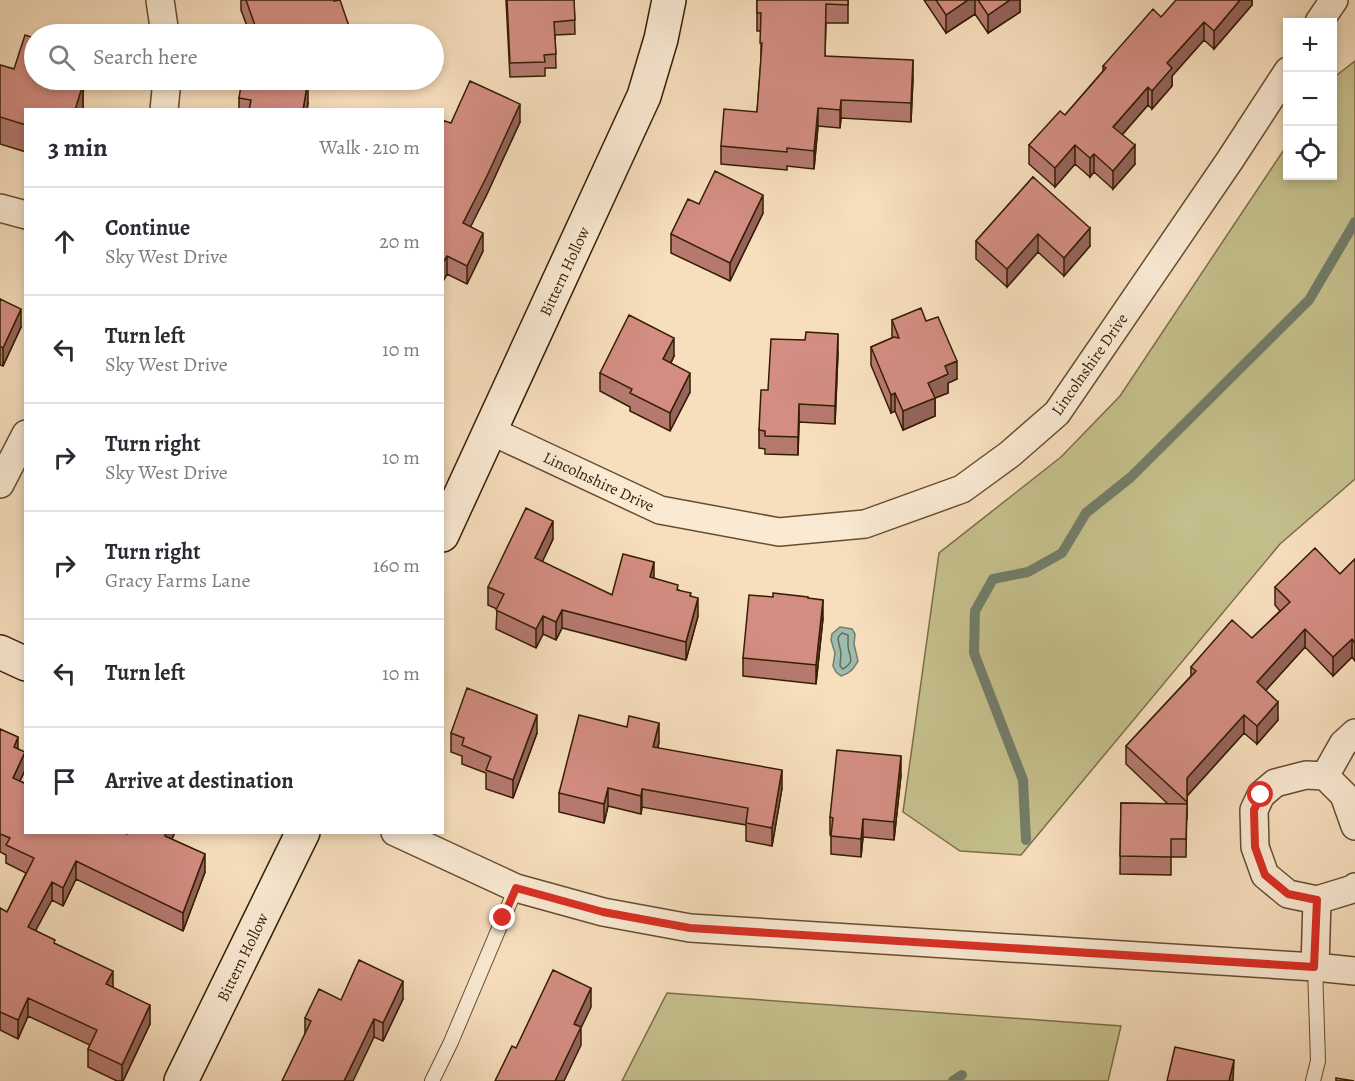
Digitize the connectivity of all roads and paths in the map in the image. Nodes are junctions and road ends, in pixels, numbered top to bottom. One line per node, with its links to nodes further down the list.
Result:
1 (160, 0): 5 (street)
2 (669, 0): 11 (street, Bittern Hollow)
3 (1334, 0): 4 (street)
4 (1322, 18)
5 (164, 24)
6 (1286, 72): 11 (street, Lincolnshire Drive)
7 (166, 90): 8 (street)
8 (164, 108)
9 (0, 208): 10 (street)
10 (24, 214)
11 (491, 431): 14 (street, Bittern Hollow)
12 (24, 438): 13 (street)
13 (0, 484)
14 (444, 531)
15 (0, 652): 16 (street)
16 (24, 663)
17 (1355, 733): 18 (street)
18 (1325, 776): 19 (street); 24 (street)
19 (1355, 826)
20 (302, 834): 27 (street, Bittern Hollow)
21 (399, 834): 23 (street)
22 (1355, 887): 24 (street)
23 (516, 888): 25 (street); 28 (lane)
24 (1317, 900): 25 (street)
25 (1314, 967): 26 (street); 29 (lane)
26 (1355, 971)
27 (181, 1081)
28 (432, 1081)
29 (1314, 1081)

